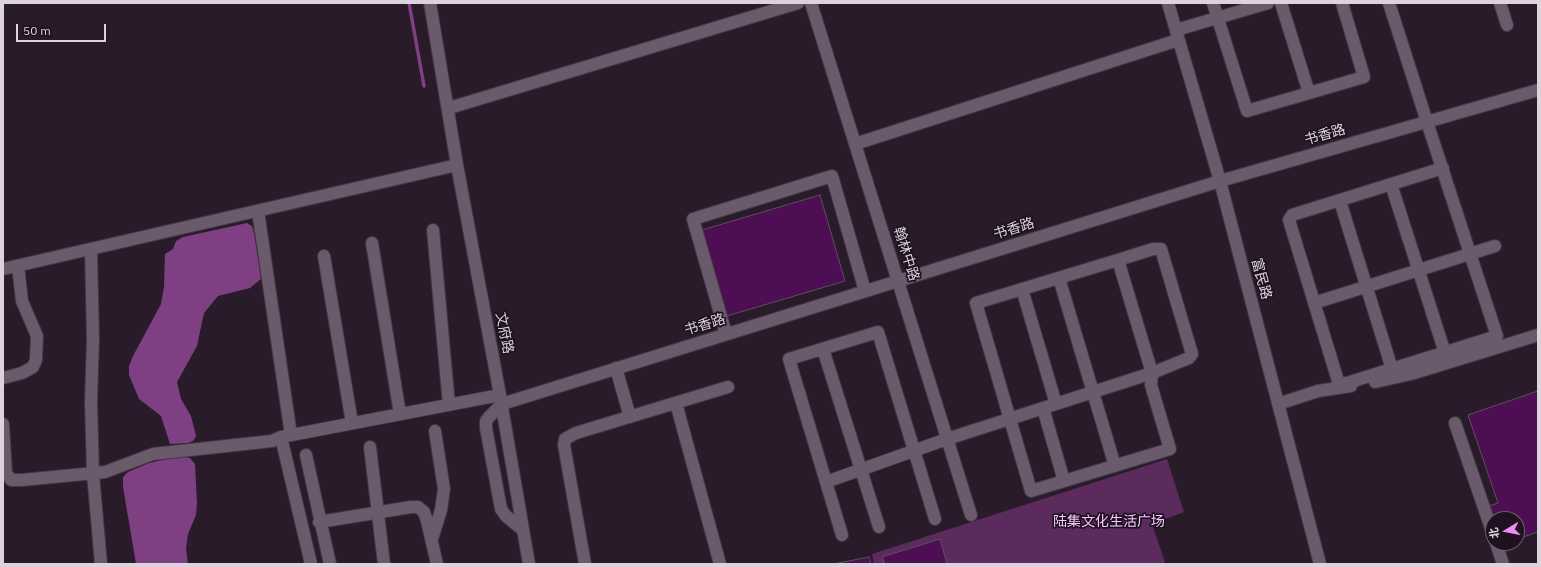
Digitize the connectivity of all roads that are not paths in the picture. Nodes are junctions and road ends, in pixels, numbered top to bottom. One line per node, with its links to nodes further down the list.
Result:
1 (430, 3): 17 (street, 文府路)
2 (798, 3): 11 (street)
3 (811, 3): 19 (street, 翰林中路)
4 (1168, 3): 14 (street, 富民路)
5 (1213, 3): 12 (street)
6 (1268, 3): 12 (street)
7 (1281, 3): 16 (street)
8 (1342, 3): 16 (street)
9 (1388, 3): 18 (street)
10 (1500, 3): 13 (street)
11 (779, 6): 17 (street)
12 (1218, 18): 14 (street); 16 (street)
13 (1507, 25)
14 (1177, 35): 19 (street); 22 (street, 富民路)
15 (1538, 90): 18 (street, 书香路)
16 (1309, 93)
17 (449, 108): 20 (street, 文府路)
18 (1428, 122): 21 (street); 22 (street, 书香路)
19 (855, 144): 37 (street, 翰林中路)
20 (457, 165): 25 (street); 52 (street, 文府路)
21 (1442, 168): 23 (street); 30 (street)
22 (1220, 181): 37 (street, 书香路); 55 (street, 富民路)
23 (1391, 184): 24 (street); 35 (street)
24 (1340, 201): 38 (street); 41 (street)
25 (258, 211): 29 (street); 65 (street)
26 (433, 230): 56 (street)
27 (372, 243): 58 (street)
28 (1495, 246): 30 (street)
29 (91, 249): 33 (street); 72 (street)
30 (1470, 254): 35 (street); 45 (street)
31 (324, 256): 61 (street)
32 (1118, 260): 36 (street); 48 (street); 48 (street)
33 (18, 266): 34 (street); 49 (street)
34 (3, 269)
35 (1419, 270): 38 (street); 45 (street)
36 (1059, 278): 39 (street); 51 (street)
37 (898, 280): 40 (street, 书香路); 66 (street, 翰林中路)
38 (1366, 287): 41 (street); 47 (street)
39 (1022, 289): 54 (street); 60 (street)
40 (865, 291): 42 (street, 书香路); 42 (street)
41 (1314, 303): 47 (street)
42 (726, 334): 46 (street, 书香路)
43 (1538, 335): 55 (street)
44 (823, 349): 68 (street); 71 (street); 75 (street)
45 (1445, 353): 47 (street)
46 (616, 368): 52 (street, 书香路); 59 (street)
47 (1392, 369)
48 (1152, 373): 51 (street); 70 (street)
49 (3, 378)
50 (728, 387): 53 (street)
51 (1093, 392): 54 (street); 70 (street)
52 (501, 399): 56 (street, 书香路); 82 (street, 文府路); 82 (street)
53 (676, 403): 59 (street); 93 (street)
54 (1056, 404): 57 (street)
55 (1278, 404): 94 (street, 富民路)
56 (449, 405): 58 (street, 书香路)
57 (1043, 408): 60 (street); 74 (street)
58 (400, 414): 61 (street, 书香路)
59 (630, 417): 92 (street)
60 (1010, 419): 66 (street); 74 (street)
61 (352, 423): 65 (street, 书香路)
62 (1455, 423): 76 (street)
63 (3, 424): 73 (street)
64 (435, 431): 84 (street)
65 (286, 436): 72 (street, 书香路); 87 (street)
66 (947, 439): 68 (street); 78 (street, 翰林中路)
67 (370, 447): 77 (street)
68 (914, 450): 71 (street); 79 (street)
69 (306, 455): 80 (street)
70 (1115, 466): 74 (street)
71 (861, 469): 75 (street); 81 (street)
72 (93, 474): 73 (street, 书香路); 86 (street)
73 (7, 481)
74 (1064, 481)
75 (826, 482): 83 (street)
76 (1485, 511)
77 (378, 512): 80 (street); 84 (street); 89 (street)
78 (971, 515)
79 (935, 519)
80 (319, 522): 88 (street)
81 (879, 527)
82 (523, 530): 91 (street, 文府路)
83 (842, 535)
84 (432, 539): 90 (street)
85 (1499, 551): 95 (street)
86 (101, 564)
87 (310, 564)
88 (330, 564)
89 (384, 564)
90 (437, 564)
91 (529, 564)
92 (585, 564)
93 (720, 564)
94 (1320, 564)
95 (1503, 564)

